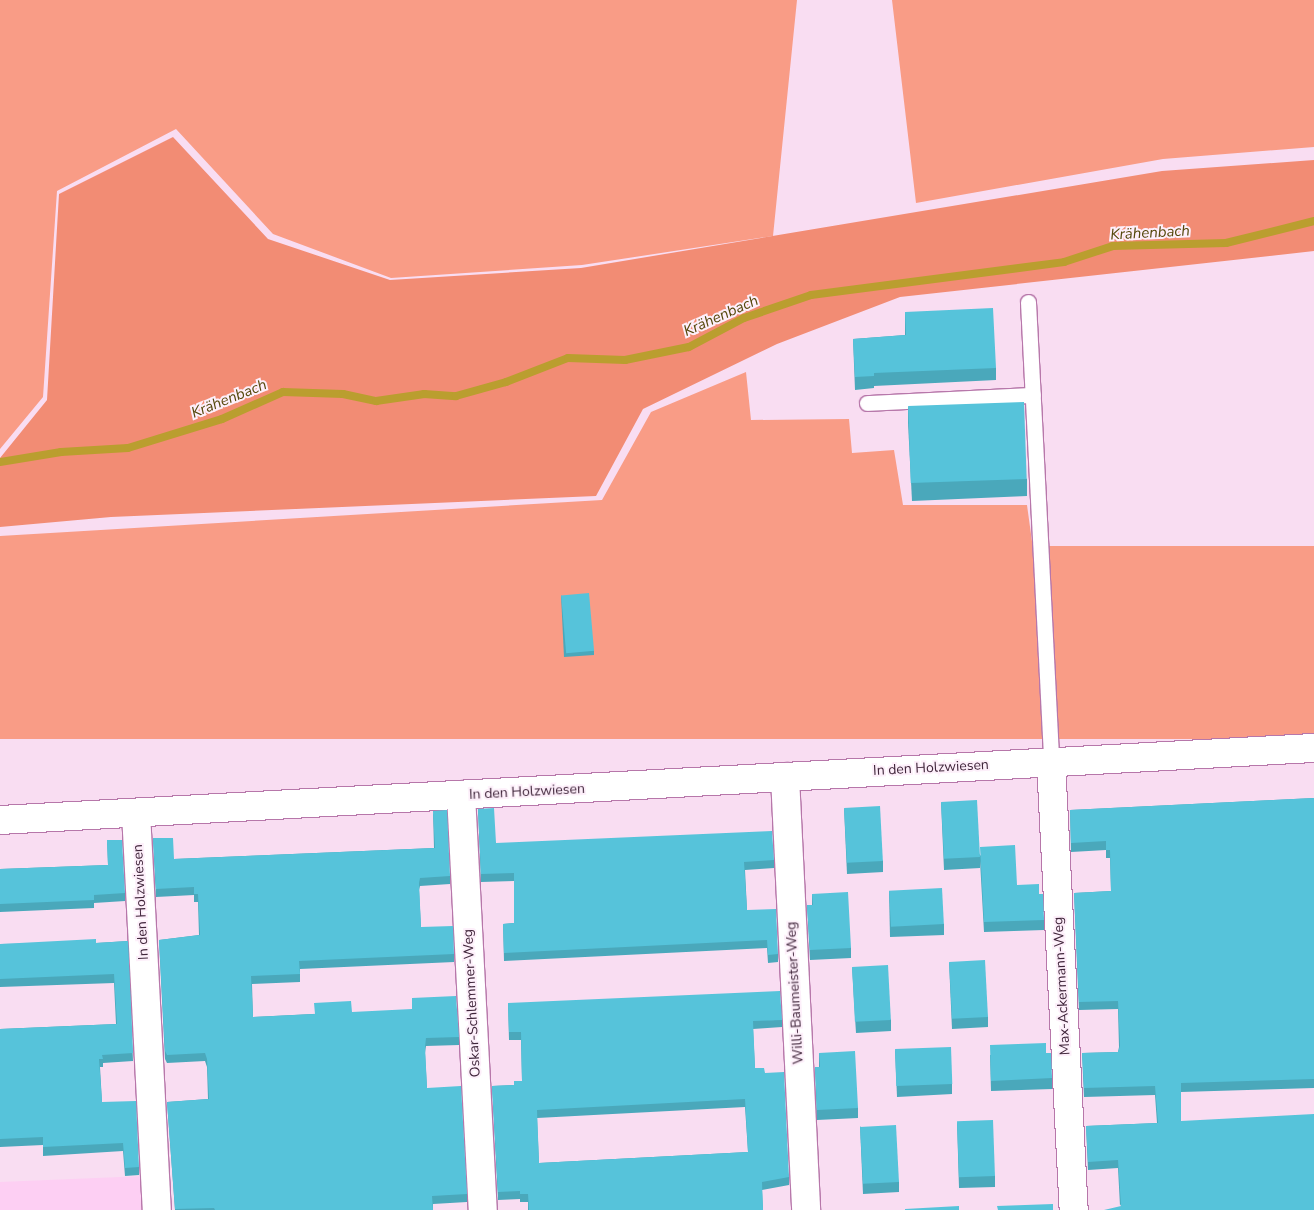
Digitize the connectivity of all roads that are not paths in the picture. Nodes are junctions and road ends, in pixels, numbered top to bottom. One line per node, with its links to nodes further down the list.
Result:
1 (1028, 302): 2 (lane)
2 (1033, 395): 3 (lane); 5 (lane)
3 (867, 403)
4 (1314, 748): 5 (street, In den Holzwiesen)
5 (1051, 762): 6 (street, In den Holzwiesen); 13 (street, Max-Ackermann-Weg)
6 (785, 777): 7 (street, In den Holzwiesen); 12 (street, Willi-Baumeister-Weg)
7 (461, 795): 8 (street, In den Holzwiesen); 11 (street, Oskar-Schlemmer-Weg)
8 (136, 813): 9 (street); 10 (street, In den Holzwiesen)
9 (0, 820)
10 (157, 1210)
11 (483, 1210)
12 (806, 1210)
13 (1074, 1210)

